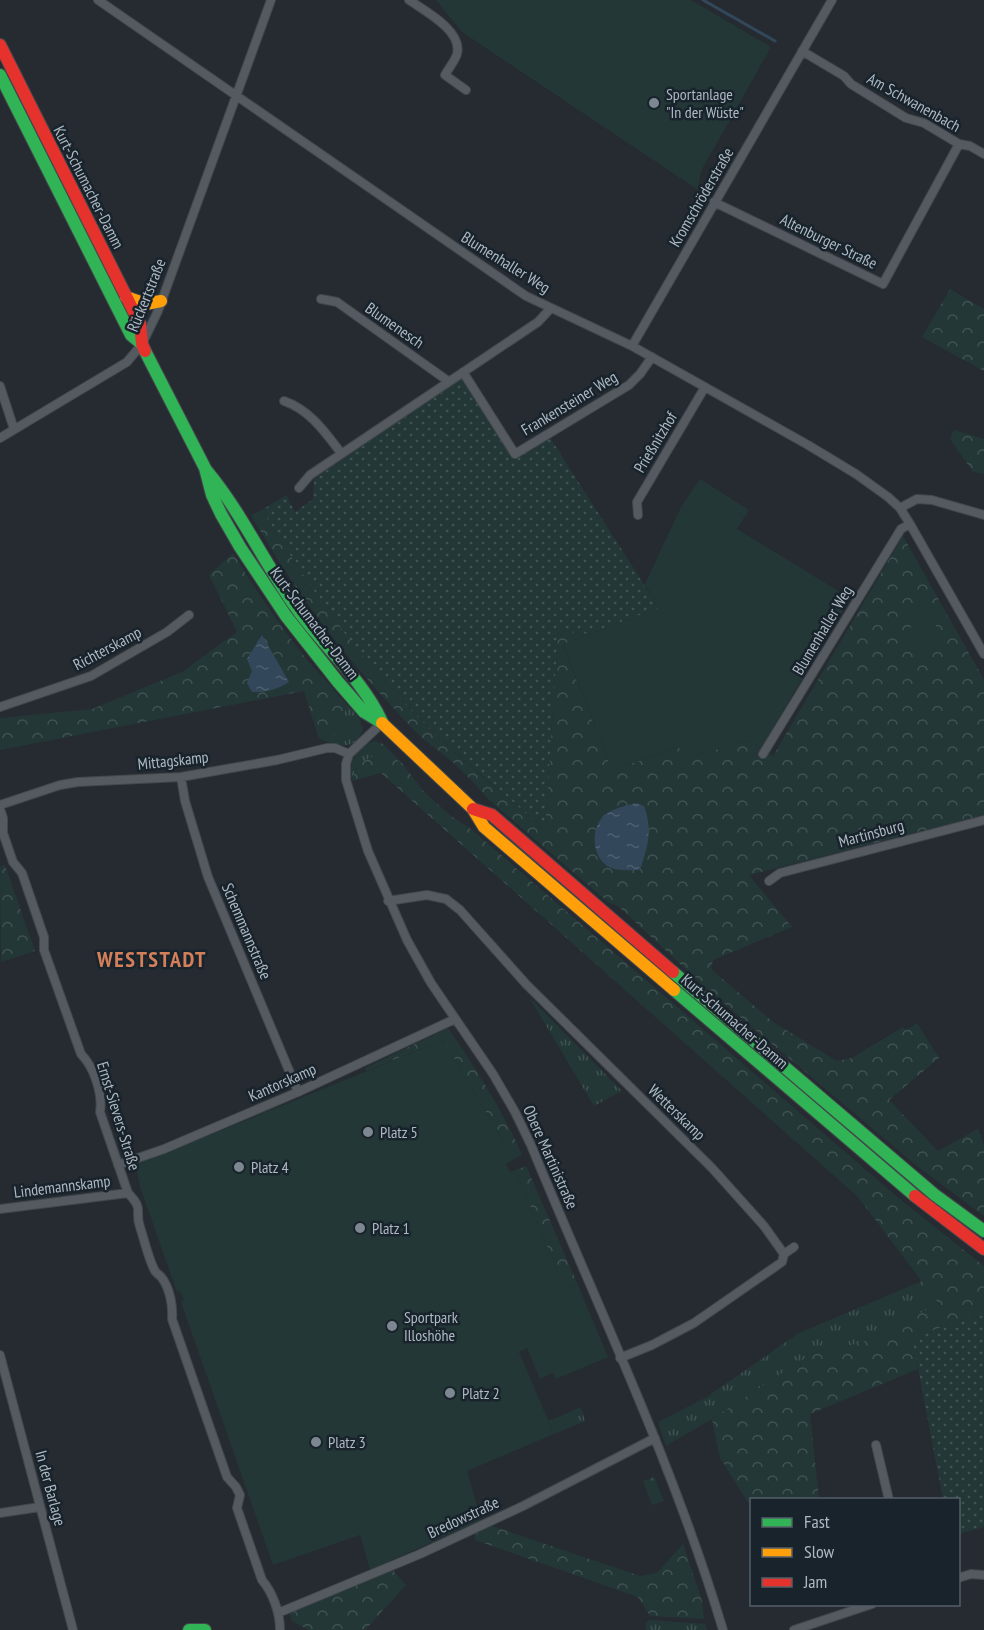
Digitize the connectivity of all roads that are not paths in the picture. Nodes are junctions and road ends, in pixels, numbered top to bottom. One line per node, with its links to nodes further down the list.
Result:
1 (98, 0): 9 (street, Blumenhaller Weg)
2 (271, 0): 9 (street, Rückertstraße)
3 (409, 0): 8 (street)
4 (831, 0): 6 (street, Kromschröderstraße)
5 (0, 45): 13 (main road, Kurt-Schumacher-Damm)
6 (802, 51): 10 (street, Am Schwanenbach); 12 (street, Kromschröderstraße)
7 (0, 75): 17 (main road, Kurt-Schumacher-Damm)
8 (466, 90)
9 (235, 96): 15 (street, Rückertstraße); 16 (street, Blumenhaller Weg)
10 (959, 144): 11 (street, Am Schwanenbach); 12 (street, Altenburger Straße)
11 (984, 154)
12 (714, 202): 18 (street, Kromschröderstraße)
13 (126, 297): 15 (main road); 17 (main road, Kurt-Schumacher-Damm)
14 (321, 299): 21 (street, Blumenesch)
15 (161, 301): 17 (street, Rückertstraße)
16 (551, 308): 18 (street, Blumenhaller Weg); 20 (street)
17 (142, 344): 25 (street, Rückertstraße); 36 (main road, Kurt-Schumacher-Damm)
18 (632, 346): 19 (street, Blumenhaller Weg)
19 (652, 357): 20 (street, Frankensteiner Weg); 23 (street, Blumenhaller Weg)
20 (463, 372): 21 (street)
21 (448, 381): 27 (street)
22 (0, 386): 25 (street)
23 (705, 387): 29 (street, Blumenhaller Weg); 30 (street, Prießnitzhof)
24 (284, 401): 27 (street)
25 (14, 429): 26 (street, Rückertstraße)
26 (0, 438)
27 (341, 453): 28 (street)
28 (299, 488)
29 (900, 508): 31 (street); 32 (street, Blumenhaller Weg)
30 (638, 515)
31 (984, 515)
32 (910, 524): 34 (street, Blumenhaller Weg); 38 (street, Blumenhaller Weg)
33 (189, 615): 35 (street, Richterskamp)
34 (984, 654)
35 (0, 707)
36 (382, 723): 37 (street); 41 (main road, Kurt-Schumacher-Damm)
37 (349, 754): 39 (street, Mittagskamp); 44 (street, Obere Martinistraße)
38 (763, 754)
39 (181, 777): 40 (street, Mittagskamp); 46 (street, Schemmannstraße)
40 (0, 807): 47 (street, Ernst-Sievers-Straße)
41 (473, 810): 50 (main road, Kurt-Schumacher-Damm); 52 (main road, Kurt-Schumacher-Damm)
42 (984, 820): 43 (street, Martinsburg)
43 (769, 881)
44 (388, 901): 45 (street, Obere Martinistraße); 53 (street, Wetterskamp)
45 (455, 1019): 46 (street, Kantorskamp); 55 (street, Obere Martinistraße)
46 (298, 1092): 47 (street, Kantorskamp)
47 (118, 1165): 48 (street, Ernst-Sievers-Straße)
48 (128, 1193): 49 (street, Lindemannskamp); 64 (street, Ernst-Sievers-Straße)
49 (0, 1209)
50 (984, 1231)
51 (794, 1247): 53 (street)
52 (984, 1248)
53 (784, 1254): 55 (street)
54 (0, 1355): 59 (street, In der Barlage)
55 (621, 1358): 56 (street, Obere Martinistraße)
56 (655, 1438): 64 (street, Bredowstraße); 69 (street, Obere Martinistraße)
57 (876, 1445): 58 (street)
58 (889, 1498)
59 (40, 1507): 60 (street); 65 (street, In der Barlage)
60 (0, 1513)
61 (984, 1575): 62 (street)
62 (960, 1577)
63 (869, 1606): 70 (street)
64 (278, 1613): 68 (street, Ernst-Sievers-Straße)
65 (73, 1630)
66 (189, 1630): 67 (main road)
67 (205, 1630)
68 (280, 1630)
69 (723, 1630)
70 (794, 1630)

